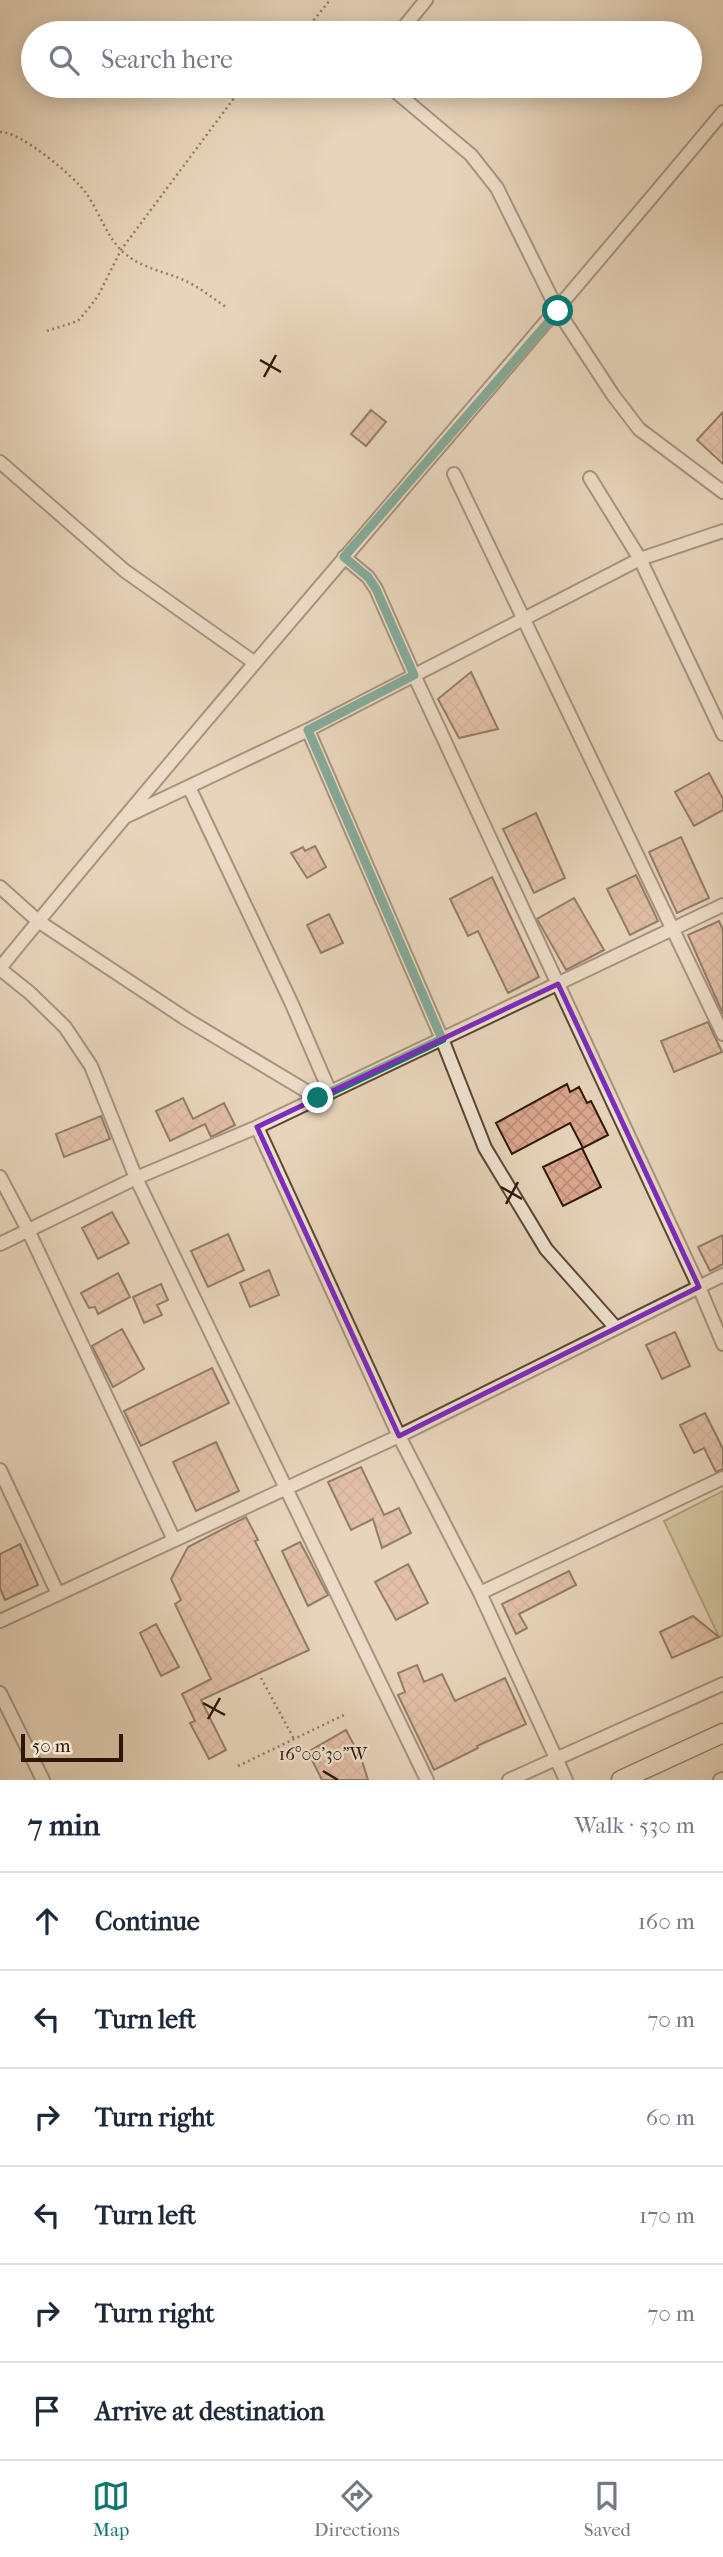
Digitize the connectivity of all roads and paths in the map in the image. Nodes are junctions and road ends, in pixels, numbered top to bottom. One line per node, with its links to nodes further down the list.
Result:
1 (330, 0): 3 (path)
2 (426, 0): 4 (street)
3 (313, 21)
4 (409, 21)
5 (234, 98): 9 (path)
6 (403, 98): 11 (street)
7 (723, 112): 11 (street)
8 (0, 132): 9 (path)
9 (121, 250): 10 (path); 12 (path)
10 (226, 307)
11 (558, 311): 16 (street); 18 (street)
12 (47, 331)
13 (0, 462): 21 (street)
14 (454, 474): 20 (street)
15 (590, 478): 19 (street)
16 (723, 492)
17 (723, 531): 19 (street)
18 (344, 557): 21 (street); 22 (street)
19 (639, 559): 20 (street); 24 (street)
20 (524, 619): 22 (street); 30 (street)
21 (255, 663): 26 (street)
22 (414, 675): 23 (street); 32 (street)
23 (308, 730): 25 (street); 34 (street)
24 (723, 734)
25 (189, 786): 26 (street); 35 (street)
26 (124, 818): 29 (street)
27 (0, 887): 29 (street)
28 (723, 905): 30 (street)
29 (38, 921): 31 (street); 35 (street)
30 (673, 929): 32 (street); 33 (street)
31 (0, 969): 38 (street)
32 (558, 984): 34 (street); 42 (street)
33 (723, 1034)
34 (442, 1039): 35 (street); 43 (street)
35 (324, 1095): 36 (street)
36 (257, 1127): 38 (street); 45 (street)
37 (0, 1177): 39 (street)
38 (136, 1178): 39 (street); 48 (street)
39 (28, 1230): 40 (street); 49 (street)
40 (0, 1244)
41 (723, 1275): 42 (street)
42 (699, 1287): 43 (street); 44 (street)
43 (616, 1328): 45 (street)
44 (723, 1344)
45 (399, 1436): 48 (street); 50 (street)
46 (0, 1470): 51 (street)
47 (723, 1478): 50 (street)
48 (287, 1489): 49 (street); 62 (street)
49 (174, 1541): 51 (street)
50 (480, 1593): 59 (street)
51 (58, 1594): 52 (street)
52 (0, 1621)
53 (261, 1678): 58 (path)
54 (723, 1684): 59 (street)
55 (0, 1693): 61 (street)
56 (346, 1714): 58 (path)
57 (723, 1732): 65 (main road)
58 (294, 1739): 60 (path)
59 (557, 1759): 63 (street); 64 (street)
60 (238, 1766)
61 (43, 1780)
62 (427, 1780)
63 (509, 1780)
64 (566, 1780)
65 (621, 1780)

